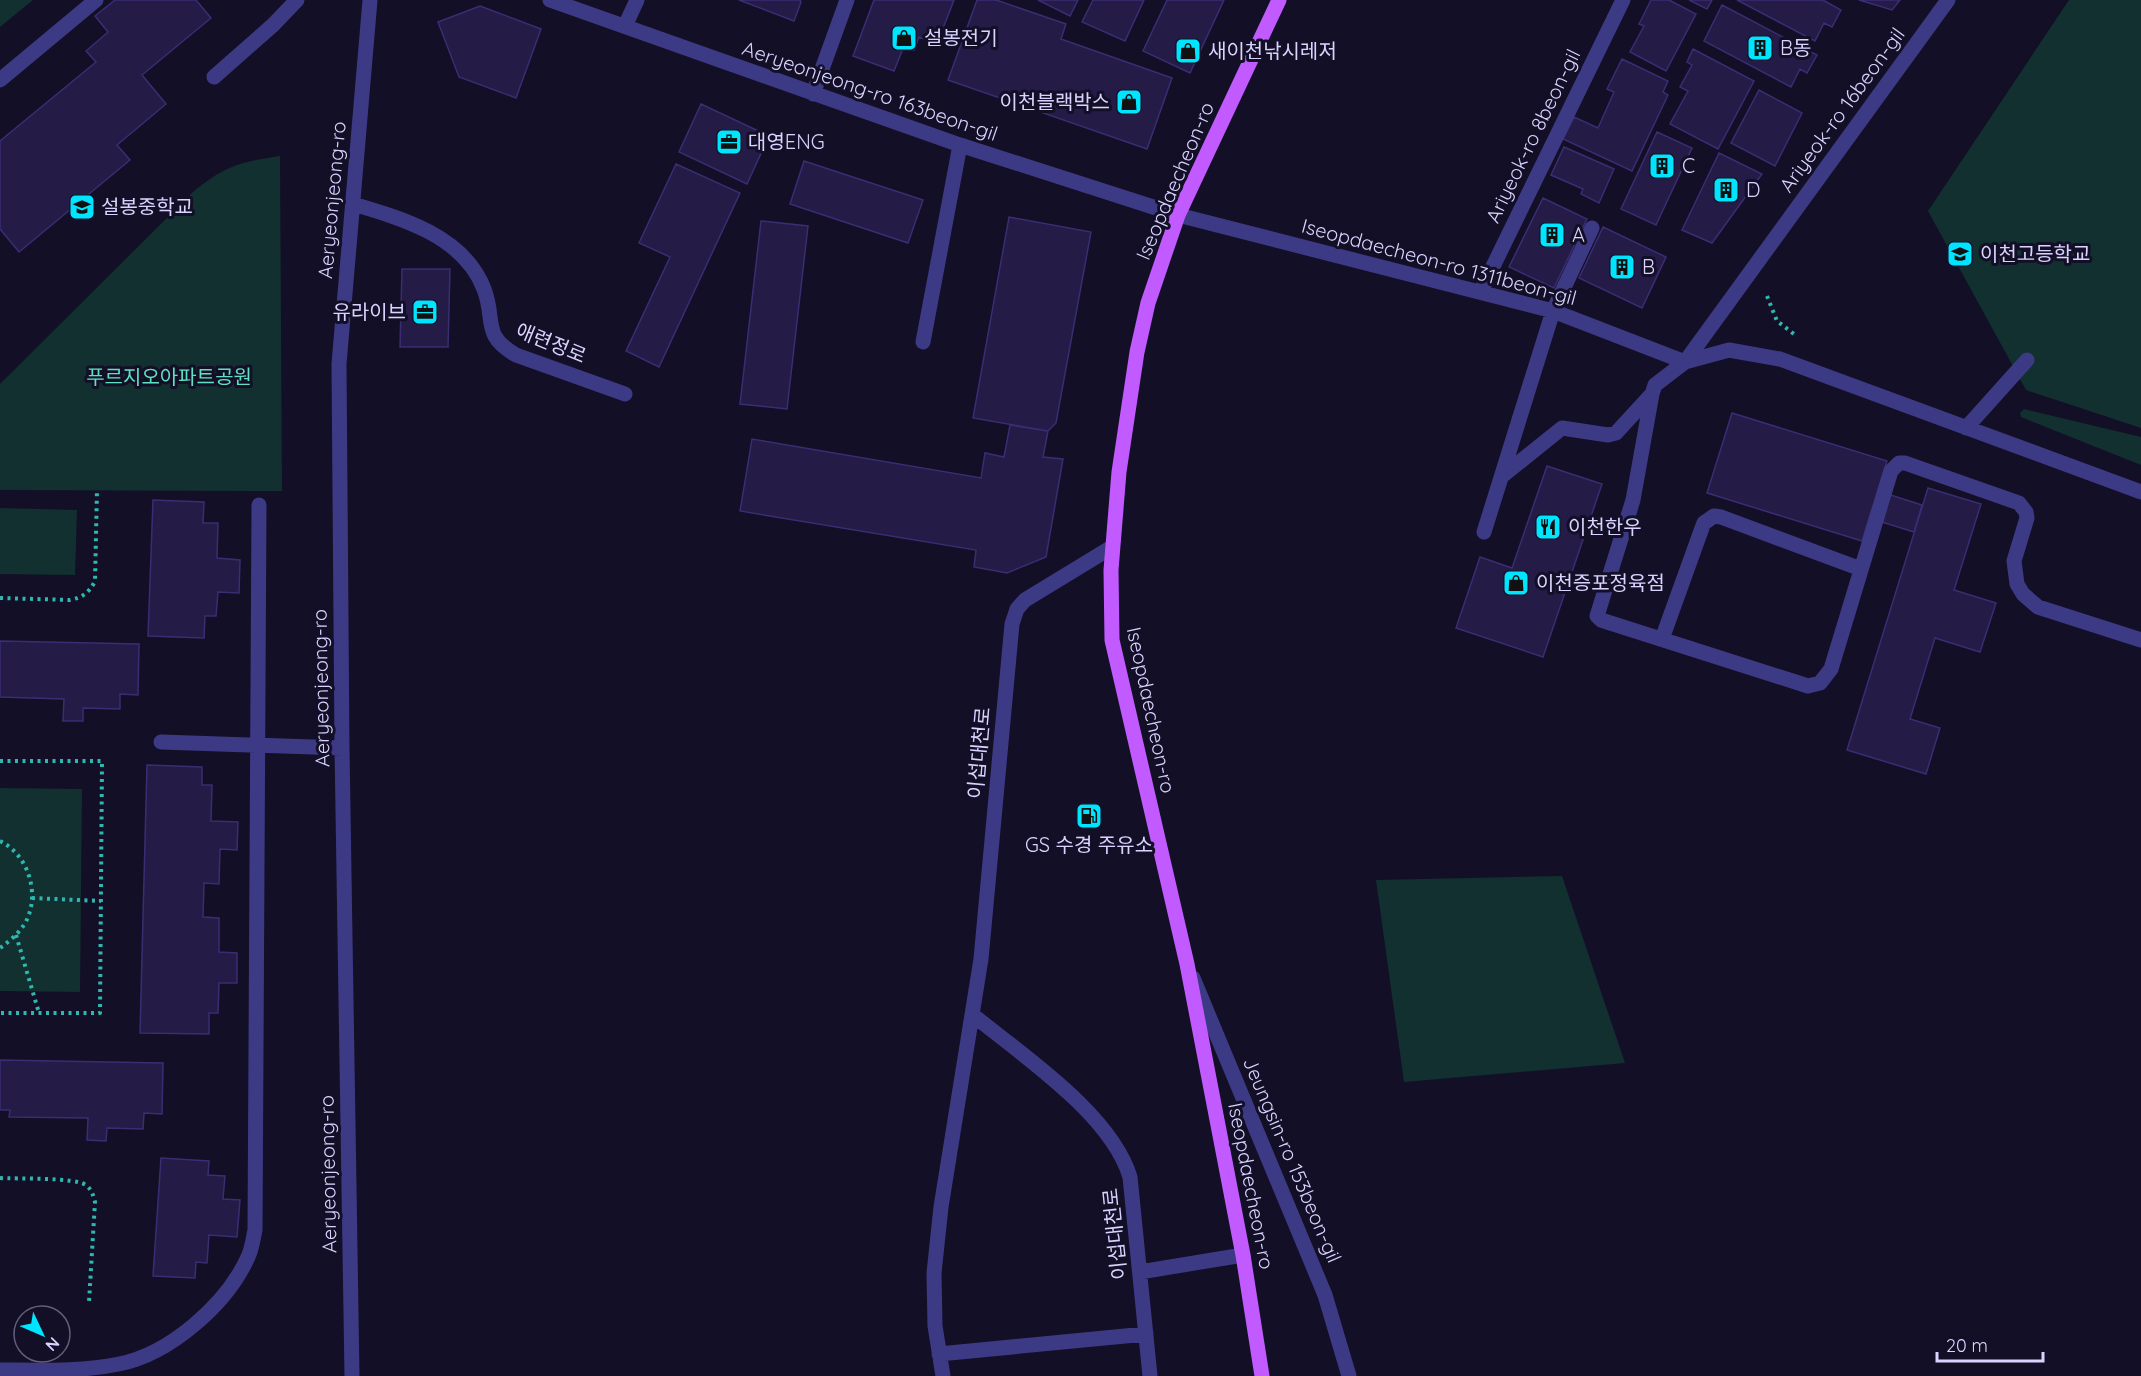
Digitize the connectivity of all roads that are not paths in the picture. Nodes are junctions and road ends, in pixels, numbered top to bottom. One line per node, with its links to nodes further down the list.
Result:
1 (96, 0): 12 (street)
2 (297, 0): 11 (street)
3 (370, 0): 15 (street, Aeryeonjeong-ro)
4 (550, 0): 10 (street, Aeryeonjeong-ro 163beon-gil)
5 (638, 0): 10 (street)
6 (847, 0): 13 (street)
7 (1279, 0): 16 (main road, Iseopdaecheon-ro)
8 (1623, 0): 18 (street, Ariyeok-ro 8beon-gil)
9 (1948, 0): 22 (street, Ariyeok-ro 16beon-gil)
10 (625, 26): 13 (street, Aeryeonjeong-ro 163beon-gil)
11 (214, 77)
12 (0, 80)
13 (813, 94): 14 (street, Aeryeonjeong-ro 163beon-gil)
14 (960, 146): 16 (street, Aeryeonjeong-ro 163beon-gil); 20 (street)
15 (353, 204): 23 (street, 애련정로); 36 (street, Aeryeonjeong-ro)
16 (1178, 215): 18 (street, Iseopdaecheon-ro 1311beon-gil); 30 (main road, Iseopdaecheon-ro)
17 (1592, 228): 19 (street)
18 (1480, 291): 19 (street, Iseopdaecheon-ro 1311beon-gil)
19 (1553, 311): 22 (street, Iseopdaecheon-ro 1311beon-gil); 26 (street)
20 (923, 342)
21 (2027, 360): 25 (street)
22 (1685, 362): 24 (street); 25 (street)
23 (625, 394)
24 (1652, 394): 26 (street); 32 (street)
25 (1966, 428): 27 (street)
26 (1501, 477): 29 (street)
27 (2141, 492)
28 (259, 505): 35 (street)
29 (1484, 532)
30 (1112, 547): 37 (main road, Iseopdaecheon-ro); 38 (street, 이섭대천로)
31 (1861, 568): 32 (street); 32 (street); 33 (street)
32 (1662, 639)
33 (2141, 640)
34 (161, 742): 35 (street)
35 (258, 744): 36 (street); 43 (street)
36 (342, 748): 44 (street, Aeryeonjeong-ro)
37 (1187, 964): 39 (main road, Iseopdaecheon-ro); 48 (street, Jeungsin-ro 153beon-gil)
38 (973, 1015): 40 (street, 이섭대천로); 42 (street, 이섭대천로)
39 (1244, 1255): 40 (street); 47 (main road, Iseopdaecheon-ro)
40 (1140, 1272): 41 (street, 이섭대천로)
41 (1146, 1334): 42 (street); 46 (street, 이섭대천로)
42 (939, 1354): 45 (street, 이섭대천로)
43 (0, 1370)
44 (352, 1376)
45 (943, 1376)
46 (1150, 1376)
47 (1262, 1376)
48 (1349, 1376)

